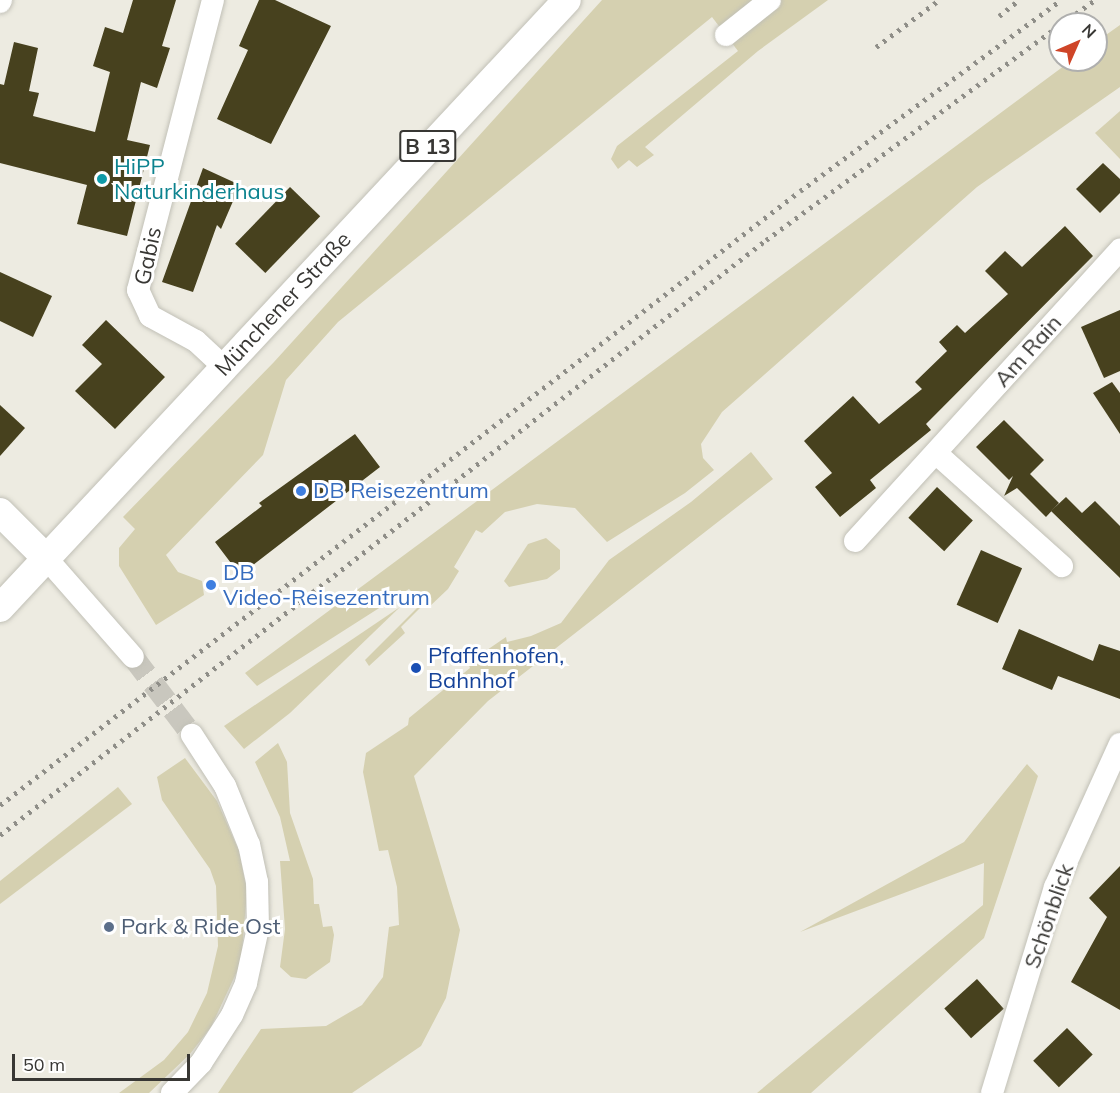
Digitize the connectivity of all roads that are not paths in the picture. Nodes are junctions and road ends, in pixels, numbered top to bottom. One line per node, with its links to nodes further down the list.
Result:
1 (213, 0): 6 (street, Gabis)
2 (567, 0): 6 (main road, Münchener Straße / B 13)
3 (770, 0): 4 (street)
4 (726, 35)
5 (1120, 250): 7 (street, Am Rain)
6 (225, 368): 10 (main road, Münchener Straße / B 13)
7 (937, 454): 9 (street, Am Rain); 11 (street)
8 (0, 512): 10 (main road)
9 (855, 542)
10 (47, 559): 12 (main road, Münchener Straße / B 13); 13 (street)
11 (1062, 566)
12 (0, 608)
13 (133, 657)
14 (192, 735): 17 (street)
15 (1120, 744): 16 (street, Schönblick)
16 (997, 1090)
17 (172, 1093)

